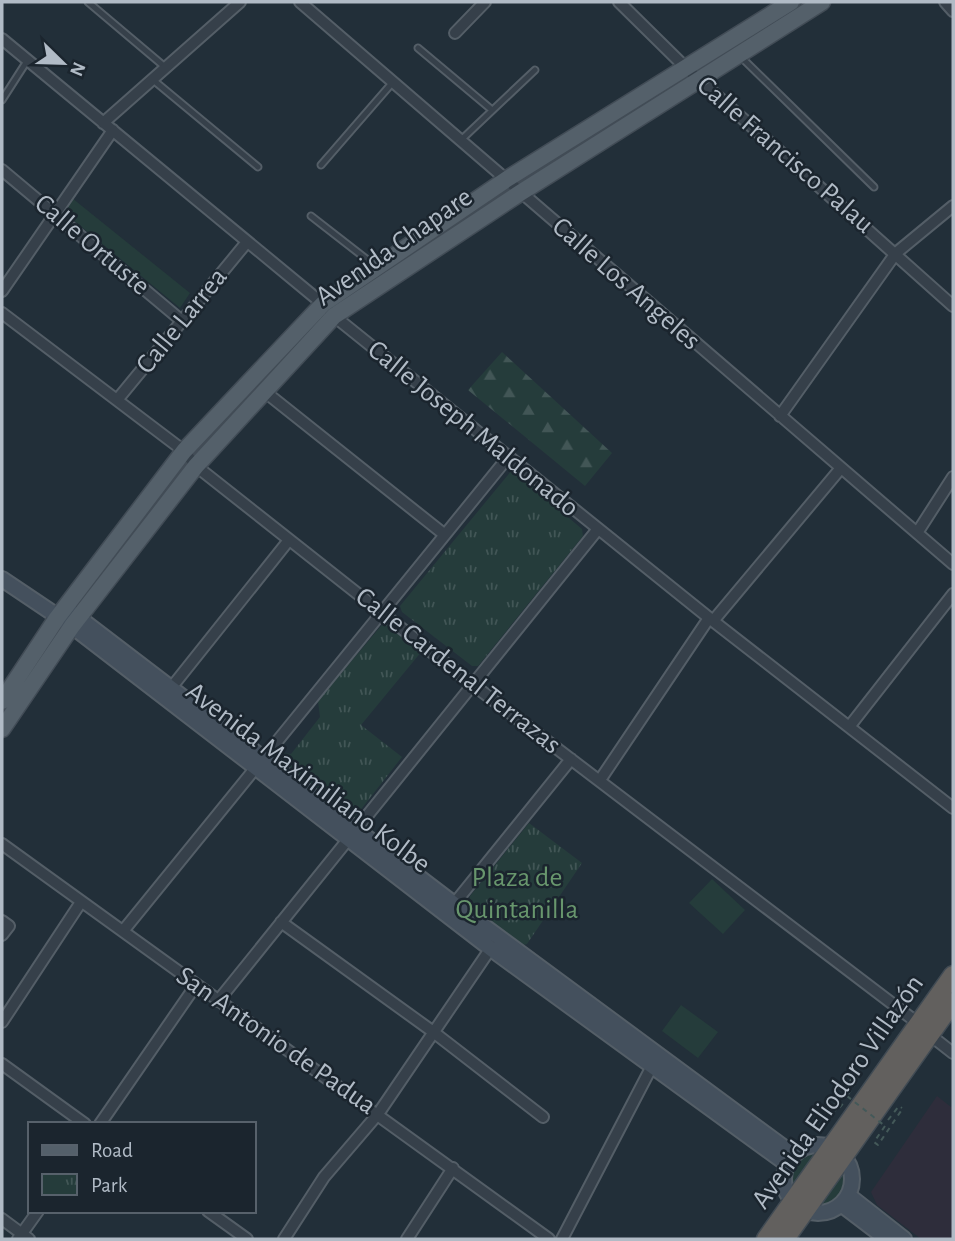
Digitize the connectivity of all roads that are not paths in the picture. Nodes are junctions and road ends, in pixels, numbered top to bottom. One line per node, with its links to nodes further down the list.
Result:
1 (88, 2): 15 (lane)
2 (240, 2): 15 (street)
3 (300, 2): 20 (street, Calle Los Angeles)
4 (485, 2): 10 (street)
5 (619, 2): 16 (street, Calle Francisco Palau)
6 (791, 2): 16 (main road, Avenida Chapare)
7 (822, 2): 13 (main road, Avenida Chapare)
8 (945, 2): 9 (street)
9 (953, 11)
10 (455, 33)
11 (2, 39): 14 (street, Calle Joseph Maldonado)
12 (418, 48): 22 (lane)
13 (738, 55): 19 (main road, Avenida Chapare); 30 (lane)
14 (28, 60): 21 (lane); 23 (street, Calle Joseph Maldonado)
15 (165, 67): 18 (street)
16 (686, 68): 19 (street, Calle Francisco Palau); 29 (main road, Avenida Chapare)
17 (535, 70): 22 (lane)
18 (152, 79): 23 (street); 27 (lane)
19 (699, 80): 31 (main road, Avenida Chapare); 36 (street, Calle Francisco Palau)
20 (393, 82): 25 (street, Calle Los Angeles); 26 (lane)
21 (2, 100)
22 (492, 110): 25 (lane)
23 (103, 123): 24 (street, Calle Joseph Maldonado)
24 (113, 130): 33 (street); 35 (street, Calle Joseph Maldonado)
25 (460, 141): 29 (street, Calle Los Angeles)
26 (321, 164)
27 (258, 167)
28 (2, 170): 33 (street, Calle Ortuste)
29 (507, 179): 31 (street, Calle Los Angeles); 37 (main road, Avenida Chapare)
30 (874, 187)
31 (520, 193): 40 (main road, Avenida Chapare); 45 (street, Calle Los Angeles)
32 (953, 206): 36 (street)
33 (54, 213): 38 (street); 42 (street, Calle Ortuste)
34 (311, 216): 37 (lane)
35 (247, 242): 40 (street, Calle Joseph Maldonado); 42 (street, Calle Larrea)
36 (896, 253): 39 (street, Calle Francisco Palau); 45 (street)
37 (376, 267): 40 (main road, Avenida Chapare)
38 (2, 291)
39 (953, 306)
40 (328, 310): 43 (main road, Avenida Chapare); 46 (main road, Avenida Chapare); 47 (street, Calle Joseph Maldonado)
41 (2, 313): 44 (street, Calle Cardenal Terrazas)
42 (182, 321): 44 (street, Calle Larrea)
43 (264, 391): 48 (main road, Avenida Chapare); 53 (street)
44 (117, 400): 46 (street, Calle Cardenal Terrazas)
45 (780, 416): 49 (street, Calle Los Angeles)
46 (184, 451): 48 (street, Calle Cardenal Terrazas); 59 (main road, Avenida Chapare)
47 (509, 456): 51 (street, Calle Joseph Maldonado); 53 (street)
48 (196, 466): 54 (street, Calle Cardenal Terrazas); 59 (main road, Avenida Chapare)
49 (841, 468): 52 (street, Calle Los Angeles); 60 (street)
50 (953, 477): 52 (street)
51 (598, 529): 60 (street, Calle Joseph Maldonado); 61 (street)
52 (917, 533): 55 (street, Calle Los Angeles)
53 (445, 534): 58 (street)
54 (289, 540): 58 (street, Calle Cardenal Terrazas); 62 (street)
55 (953, 564)
56 (2, 579): 59 (main road, Avenida Maximiliano Kolbe)
57 (953, 594): 64 (street)
58 (382, 613): 61 (street, Calle Cardenal Terrazas); 67 (street)
59 (69, 617): 62 (main road, Avenida Maximiliano Kolbe); 63 (main road, Avenida Chapare); 65 (main road, Avenida Chapare); 67 (main road, Avenida Maximiliano Kolbe)
60 (711, 620): 64 (street, Calle Joseph Maldonado); 68 (street)
61 (472, 684): 66 (street, Calle Cardenal Terrazas); 70 (street)
62 (171, 688): 67 (main road, Avenida Maximiliano Kolbe)
63 (2, 701)
64 (849, 727): 69 (street, Calle Joseph Maldonado)
65 (2, 729)
66 (571, 759): 68 (street, Calle Cardenal Terrazas); 73 (street)
67 (259, 764): 70 (main road, Avenida Maximiliano Kolbe); 76 (street)
68 (600, 780): 84 (street, Calle Cardenal Terrazas)
69 (953, 808)
70 (351, 834): 73 (main road, Avenida Maximiliano Kolbe); 75 (street)
71 (2, 844): 72 (street, San Antonio de Padua)
72 (81, 902): 76 (street, San Antonio de Padua); 83 (street)
73 (450, 909): 78 (main road, Avenida Maximiliano Kolbe)
74 (2, 921): 77 (street)
75 (281, 922): 81 (street); 85 (street)
76 (123, 931): 80 (street, San Antonio de Padua)
77 (2, 936)
78 (494, 943): 85 (street); 88 (main road, Avenida Maximiliano Kolbe); 94 (main road, Avenida Maximiliano Kolbe)
79 (953, 975): 84 (highway, Avenida Eliodoro Villazón)
80 (196, 985): 81 (street, San Antonio de Padua); 92 (street)
81 (218, 1001): 89 (street, San Antonio de Padua)
82 (953, 1002): 84 (highway, Avenida Eliodoro Villazón)
83 (2, 1022)
84 (924, 1029): 86 (street, Calle Cardenal Terrazas); 93 (highway, Avenida Eliodoro Villazón)
85 (432, 1031): 89 (street); 90 (street)
86 (953, 1053)
87 (2, 1064): 91 (street)
88 (652, 1068): 94 (main road, Avenida Maximiliano Kolbe); 106 (street)
89 (378, 1114): 95 (street, San Antonio de Padua); 103 (street)
90 (543, 1117)
91 (82, 1122)
92 (101, 1122)
93 (838, 1152): 94 (main road); 96 (main road); 97 (highway, Avenida Eliodoro Villazón)
94 (790, 1159): 97 (main road)
95 (453, 1168): 104 (street); 105 (street, San Antonio de Padua)
96 (845, 1200): 97 (main road); 109 (main road); 110 (main road)
97 (798, 1206): 107 (highway, Avenida Eliodoro Villazón); 108 (highway, Avenida Eliodoro Villazón)
98 (37, 1213): 101 (street)
99 (211, 1213): 102 (street)
100 (2, 1219): 101 (street)
101 (23, 1237)
102 (247, 1239)
103 (284, 1239)
104 (407, 1239)
105 (549, 1239)
106 (562, 1239)
107 (766, 1239)
108 (785, 1239)
109 (887, 1239)
110 (904, 1239)

